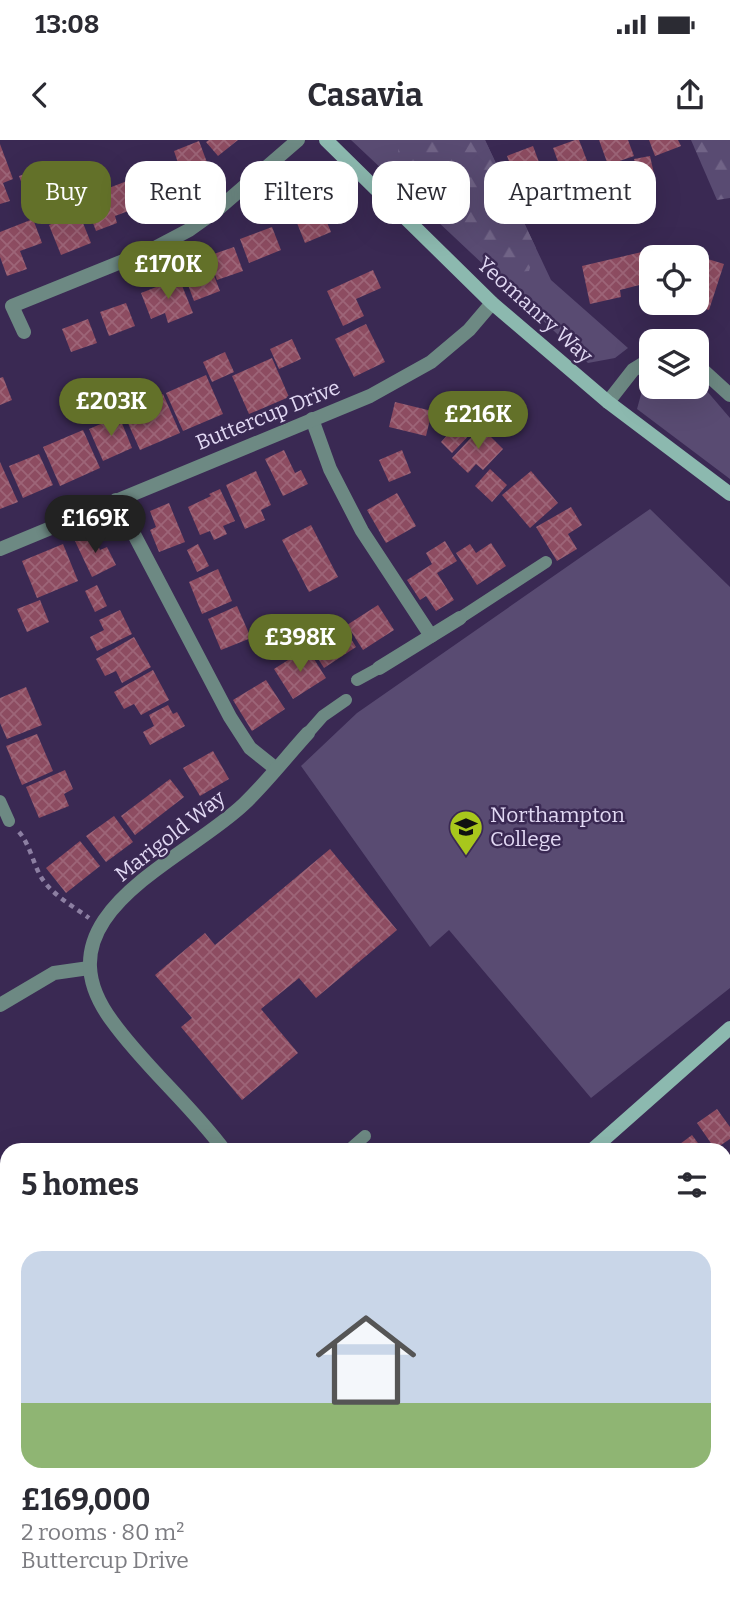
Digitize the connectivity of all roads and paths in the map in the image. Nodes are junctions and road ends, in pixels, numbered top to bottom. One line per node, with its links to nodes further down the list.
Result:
1 (298, 140): 4 (street)
2 (326, 140): 3 (street, Yeomanry Way)
3 (492, 303): 8 (street, Yeomanry Way); 9 (street, Buttercup Drive)
4 (23, 332)
5 (639, 366): 8 (street)
6 (709, 376): 7 (street)
7 (730, 395)
8 (608, 402): 10 (street, Yeomanry Way)
9 (312, 419): 11 (street, Buttercup Drive); 15 (street)
10 (730, 494)
11 (116, 500): 12 (street, Buttercup Drive); 20 (street)
12 (0, 549)
13 (546, 562): 14 (lane)
14 (460, 618): 15 (street)
15 (431, 636): 16 (street)
16 (379, 668): 17 (lane)
17 (357, 680)
18 (346, 700): 19 (lane)
19 (308, 733): 20 (street, Marigold Way)
20 (275, 768): 23 (street, Marigold Way)
21 (0, 801): 22 (lane)
22 (9, 821): 23 (path)
23 (99, 925): 24 (street, Marigold Way)
24 (89, 968): 25 (street); 28 (street, Marigold Way)
25 (0, 1004)
26 (730, 1028): 30 (street)
27 (365, 1136): 29 (lane)
28 (218, 1143)
29 (357, 1143)
30 (600, 1143)

